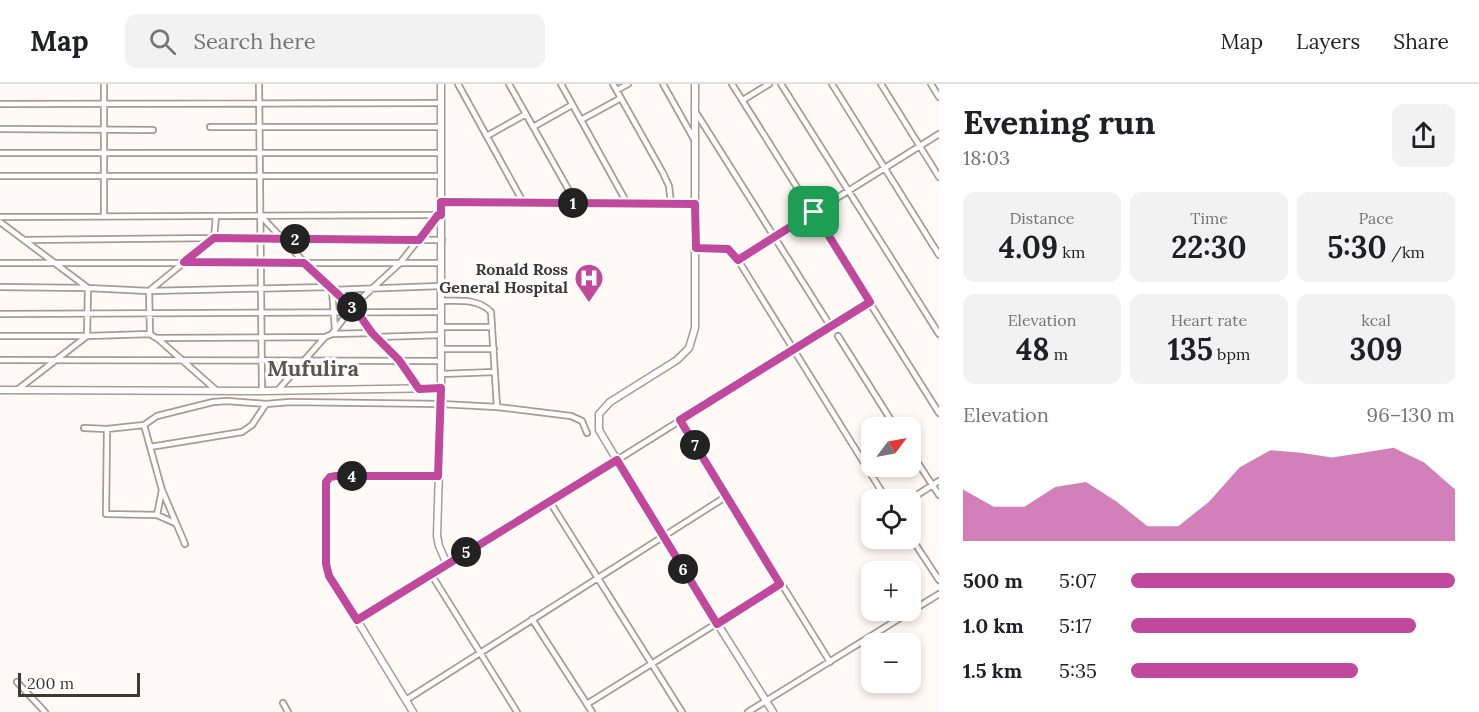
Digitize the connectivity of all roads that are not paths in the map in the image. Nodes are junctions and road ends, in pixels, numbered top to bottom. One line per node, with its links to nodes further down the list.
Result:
1 (104, 84): 22 (street)
2 (259, 84): 23 (street)
3 (441, 84): 24 (street)
4 (458, 84): 37 (street)
5 (510, 84): 27 (street)
6 (561, 84): 25 (street)
7 (613, 84): 17 (street)
8 (628, 84): 17 (street)
9 (663, 84): 38 (street)
10 (694, 84): 26 (street)
11 (732, 84): 20 (street)
12 (770, 84): 20 (street)
13 (781, 84): 50 (street)
14 (832, 84): 44 (street)
15 (881, 84): 39 (street)
16 (931, 84): 18 (street)
17 (617, 90): 19 (street)
18 (939, 97)
19 (621, 98): 28 (street); 55 (street)
20 (743, 100): 57 (street)
21 (0, 104): 22 (street)
22 (104, 104): 23 (street); 34 (street)
23 (260, 104): 24 (street); 32 (street)
24 (441, 104): 30 (street)
25 (572, 105): 28 (street); 31 (street)
26 (694, 110): 38 (street); 63 (street)
27 (526, 114): 31 (street); 37 (street)
28 (581, 120): 54 (street)
29 (210, 127): 32 (street)
30 (441, 127): 32 (street); 43 (street)
31 (533, 127): 53 (street)
32 (260, 128): 41 (street)
33 (0, 129): 34 (street)
34 (104, 130): 35 (street); 40 (street)
35 (153, 130)
36 (939, 134): 39 (street)
37 (487, 136): 52 (street)
38 (694, 141): 56 (street)
39 (920, 147): 44 (street); 49 (street)
40 (104, 152): 41 (street); 42 (street); 47 (street)
41 (260, 152): 43 (street); 45 (street)
42 (0, 153)
43 (440, 153): 48 (street)
44 (885, 167): 50 (street); 71 (street)
45 (260, 175): 47 (street); 48 (street); 58 (street)
46 (0, 176): 47 (street)
47 (105, 176): 60 (street)
48 (440, 176): 51 (street)
49 (939, 177)
50 (849, 191): 57 (street); 103 (street)
51 (441, 202): 52 (street); 59 (street)
52 (523, 202): 53 (street)
53 (576, 203): 54 (street)
54 (627, 204): 55 (street)
55 (671, 204): 56 (street)
56 (695, 204): 70 (street)
57 (814, 212): 63 (street); 88 (street)
58 (260, 215): 59 (street); 61 (street); 65 (street); 66 (street)
59 (440, 215): 68 (street); 69 (street)
60 (104, 216): 61 (street); 62 (street)
61 (216, 216): 64 (street)
62 (0, 220): 67 (street)
63 (775, 236): 72 (street); 100 (street)
64 (214, 238): 65 (street); 67 (street); 73 (street)
65 (261, 238): 66 (street); 76 (street)
66 (283, 239): 68 (street); 77 (street)
67 (24, 240): 79 (street)
68 (419, 240): 69 (street); 78 (street)
69 (442, 240): 74 (street)
70 (696, 248): 72 (street); 142 (street)
71 (939, 253)
72 (738, 260): 113 (street)
73 (184, 262): 76 (street); 79 (street); 86 (street)
74 (441, 262): 78 (street); 80 (street)
75 (0, 263): 79 (street)
76 (261, 263): 77 (street); 83 (street)
77 (304, 263): 78 (street); 84 (street)
78 (400, 263): 85 (street)
79 (57, 264): 82 (street)
80 (440, 286): 85 (street); 87 (street)
81 (0, 287): 82 (street)
82 (88, 288): 86 (street); 97 (street)
83 (261, 288): 84 (street); 86 (street); 92 (street)
84 (330, 288): 85 (street); 89 (street); 93 (street)
85 (372, 289): 89 (street)
86 (149, 291): 91 (street)
87 (441, 301): 90 (street); 99 (street)
88 (870, 302): 100 (street); 134 (street)
89 (352, 306): 94 (street); 96 (street)
90 (441, 312): 94 (street); 98 (street)
91 (148, 313): 92 (street); 97 (street); 102 (street)
92 (261, 313): 93 (street); 108 (street)
93 (333, 313): 96 (street); 101 (street)
94 (358, 313): 96 (street); 104 (street)
95 (0, 314): 97 (street)
96 (346, 314): 101 (street)
97 (88, 315): 107 (street)
98 (441, 327): 99 (street); 105 (street)
99 (492, 327): 112 (street)
100 (831, 327): 113 (street)
101 (333, 332): 104 (street); 110 (street)
102 (150, 334): 107 (street); 111 (street)
103 (939, 334)
104 (374, 335): 105 (street); 118 (street)
105 (441, 335): 114 (street)
106 (0, 336): 107 (street)
107 (87, 336): 117 (street)
108 (262, 336): 110 (street); 111 (street); 120 (street)
109 (838, 336): 135 (street)
110 (325, 337): 115 (street)
111 (156, 338): 119 (street)
112 (494, 349): 114 (street); 122 (street)
113 (794, 349): 136 (street); 147 (street)
114 (441, 350): 121 (street)
115 (305, 359): 118 (street); 120 (street); 129 (street)
116 (0, 360): 117 (street)
117 (54, 360): 119 (street); 127 (street)
118 (399, 360): 121 (street); 125 (street)
119 (184, 361): 120 (street); 128 (street)
120 (262, 361): 130 (street)
121 (441, 361): 123 (street)
122 (495, 372): 123 (street); 133 (street)
123 (441, 374): 124 (street)
124 (441, 388): 125 (street); 132 (street)
125 (419, 389): 129 (street)
126 (0, 390): 127 (street)
127 (17, 390): 128 (street)
128 (216, 390): 130 (street)
129 (278, 390): 130 (street)
130 (262, 391)
131 (266, 404): 132 (street); 137 (street); 141 (street)
132 (441, 404): 133 (street); 144 (street)
133 (497, 407): 140 (street)
134 (939, 412)
135 (889, 417)
136 (680, 420): 142 (street); 150 (street)
137 (144, 425): 139 (street); 141 (street)
138 (84, 428): 139 (street)
139 (107, 429): 153 (street)
140 (587, 433)
141 (150, 447): 148 (street)
142 (617, 460): 152 (street); 155 (street)
143 (921, 468): 146 (street)
144 (438, 476): 158 (street); 164 (street)
145 (939, 481): 146 (street)
146 (932, 485): 149 (street); 151 (street)
147 (880, 489)
148 (162, 490): 153 (street); 154 (street)
149 (921, 492)
150 (727, 495): 155 (street); 162 (street)
151 (939, 495)
152 (550, 502): 158 (street); 160 (street)
153 (157, 515): 154 (street)
154 (175, 523): 156 (street)
155 (663, 537): 160 (street); 166 (street)
156 (185, 544)
157 (919, 549): 161 (street)
158 (447, 564): 159 (street)
159 (431, 574): 164 (street); 167 (street)
160 (598, 578): 165 (street); 169 (street)
161 (939, 580)
162 (780, 584): 166 (street); 168 (street)
163 (939, 594): 168 (street)
164 (357, 620): 171 (street)
165 (532, 620): 167 (street); 174 (street)
166 (717, 624): 169 (street); 172 (street)
167 (480, 653): 171 (street); 178 (street)
168 (830, 662): 172 (street)
169 (652, 665): 174 (street); 180 (street)
170 (17, 682): 175 (street)
171 (406, 700): 177 (street)
172 (766, 701): 181 (street); 182 (street)
173 (283, 703): 176 (street)
174 (587, 704): 179 (street)
175 (45, 712)
176 (288, 712)
177 (413, 712)
178 (517, 712)
179 (592, 712)
180 (682, 712)
181 (748, 712)
182 (773, 712)

